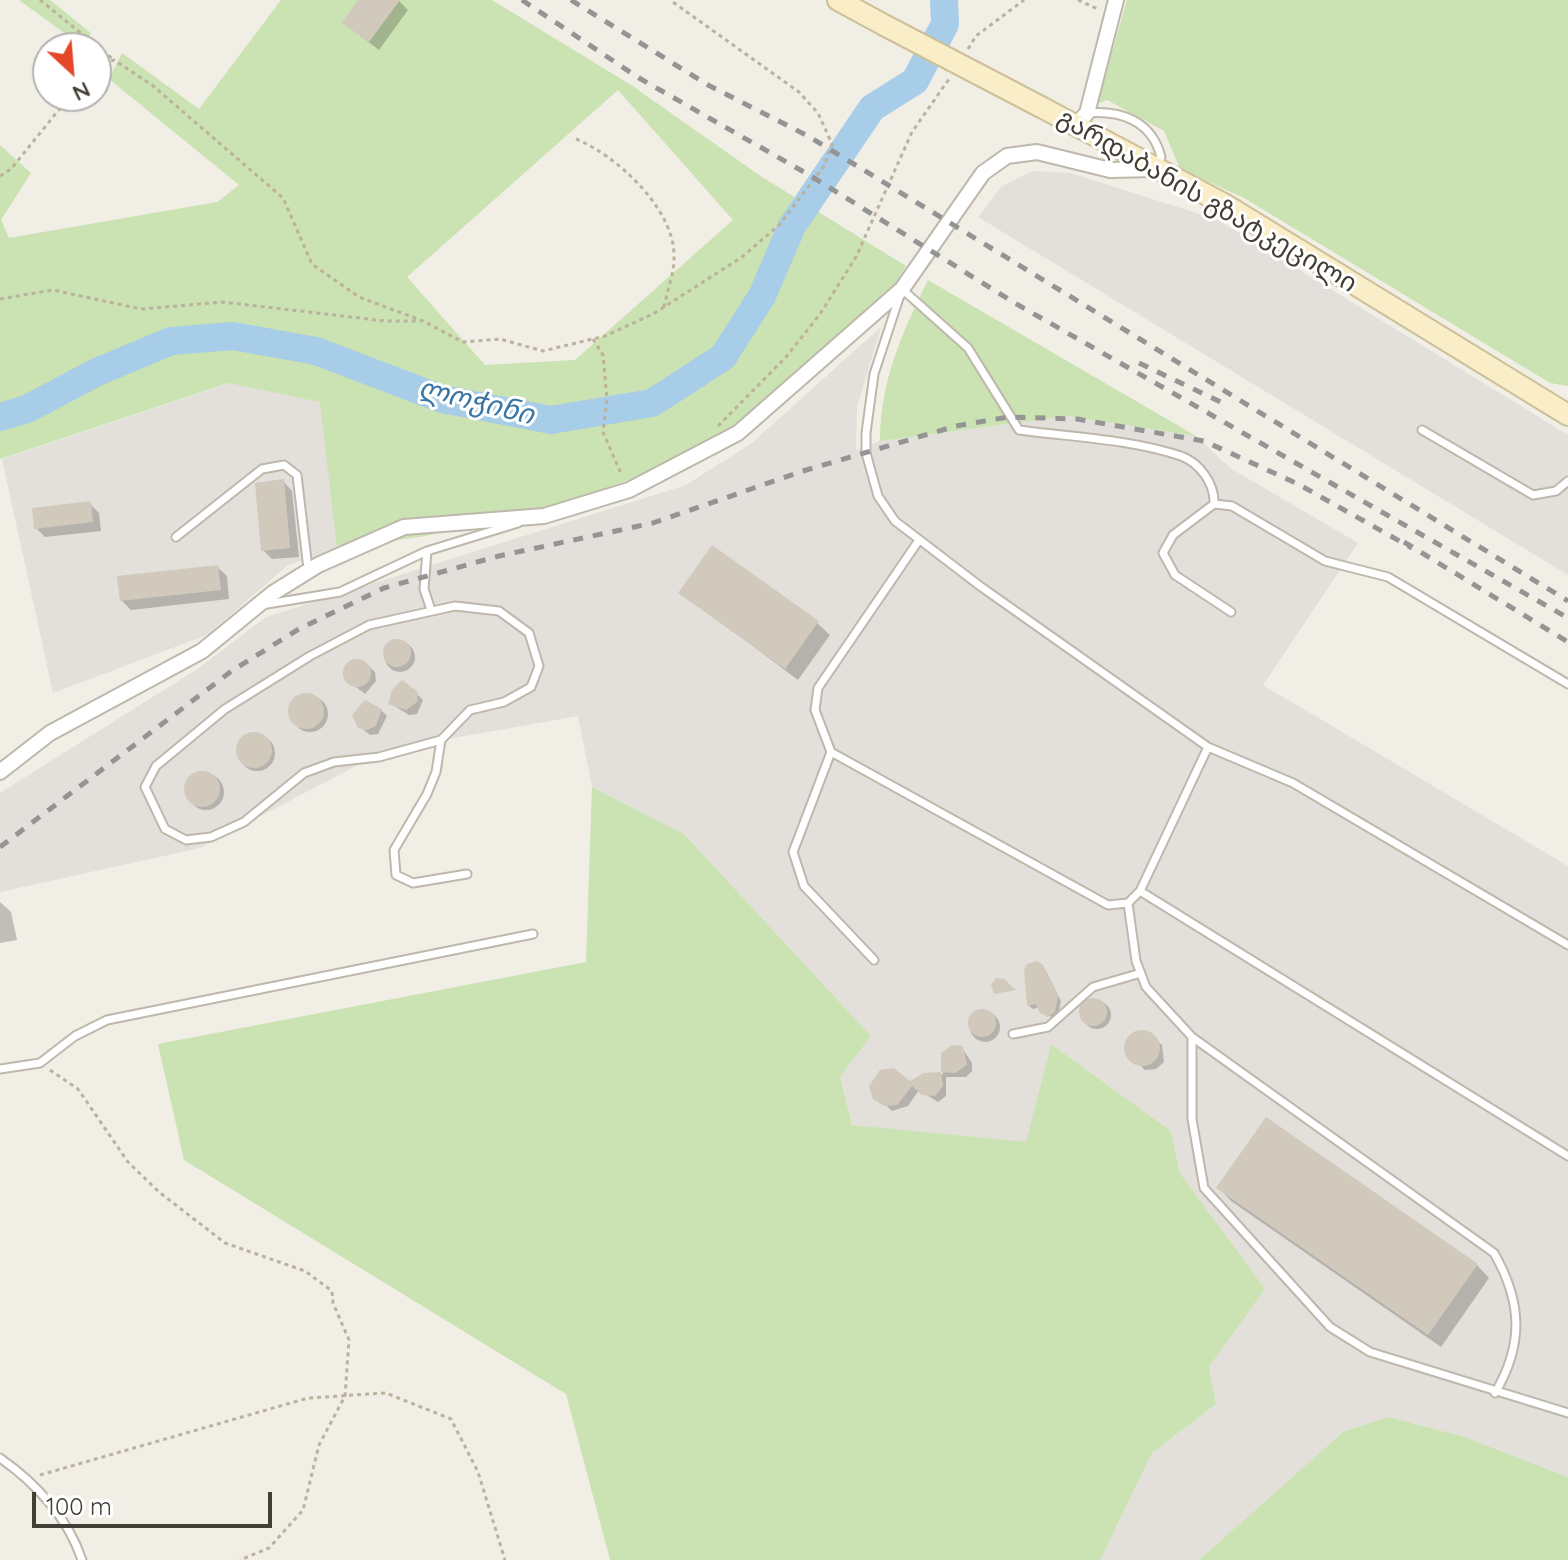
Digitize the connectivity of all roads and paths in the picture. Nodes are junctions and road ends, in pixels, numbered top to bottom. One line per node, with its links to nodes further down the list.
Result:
1 (40, 0): 9 (path)
2 (670, 0): 18 (path)
3 (838, 0): 12 (main road, გარდაბანის გზატკეცილი, bridge)
4 (1024, 0): 8 (path)
5 (1078, 0): 7 (path)
6 (1116, 0): 7 (street)
7 (1112, 16): 12 (street)
8 (961, 59)
9 (114, 60): 19 (path)
10 (954, 71): 25 (path)
11 (57, 112): 15 (path)
12 (1081, 119): 14 (main road, გარდაბანის გზატკეცილი); 14 (lane)
13 (576, 139): 18 (path)
14 (1155, 169): 16 (street); 21 (main road, გარდაბანის გზატკეცილი)
15 (0, 176)
16 (902, 289): 27 (street); 28 (lane); 31 (lane)
17 (0, 299): 19 (path)
18 (664, 307): 20 (path)
19 (423, 321): 20 (path)
20 (593, 339): 27 (path)
21 (1547, 401): 22 (lane); 23 (main road, გარდაბანის გზატკეცილი)
22 (1568, 404)
23 (1568, 415)
24 (1422, 430): 26 (lane)
25 (714, 431)
26 (1568, 481)
27 (629, 490): 29 (street)
28 (1214, 504): 36 (lane); 37 (lane)
29 (544, 516): 32 (lane); 33 (street)
30 (176, 537): 33 (lane)
31 (919, 540): 39 (lane); 40 (lane)
32 (427, 551): 34 (lane); 35 (lane)
33 (308, 571): 34 (street)
34 (257, 606): 41 (street)
35 (431, 610): 38 (lane); 38 (lane)
36 (1231, 612)
37 (1568, 684)
38 (441, 740): 42 (lane)
39 (1208, 747): 43 (lane); 46 (lane)
40 (831, 752): 44 (lane); 47 (lane)
41 (0, 772)
42 (467, 874)
43 (1140, 891): 44 (lane); 53 (lane)
44 (1128, 903): 48 (lane)
45 (533, 934): 51 (lane)
46 (1568, 945)
47 (874, 960)
48 (1141, 973): 49 (lane); 50 (lane)
49 (1013, 1034)
50 (1192, 1037): 54 (lane); 54 (lane)
51 (40, 1063): 52 (lane); 55 (path)
52 (0, 1069)
53 (1568, 1156)
54 (1495, 1393): 56 (lane)
55 (345, 1396): 58 (path); 60 (path); 61 (path)
56 (1568, 1413)
57 (0, 1458): 58 (lane)
58 (29, 1478): 59 (lane)
59 (82, 1560)
60 (240, 1560)
61 (505, 1560)

